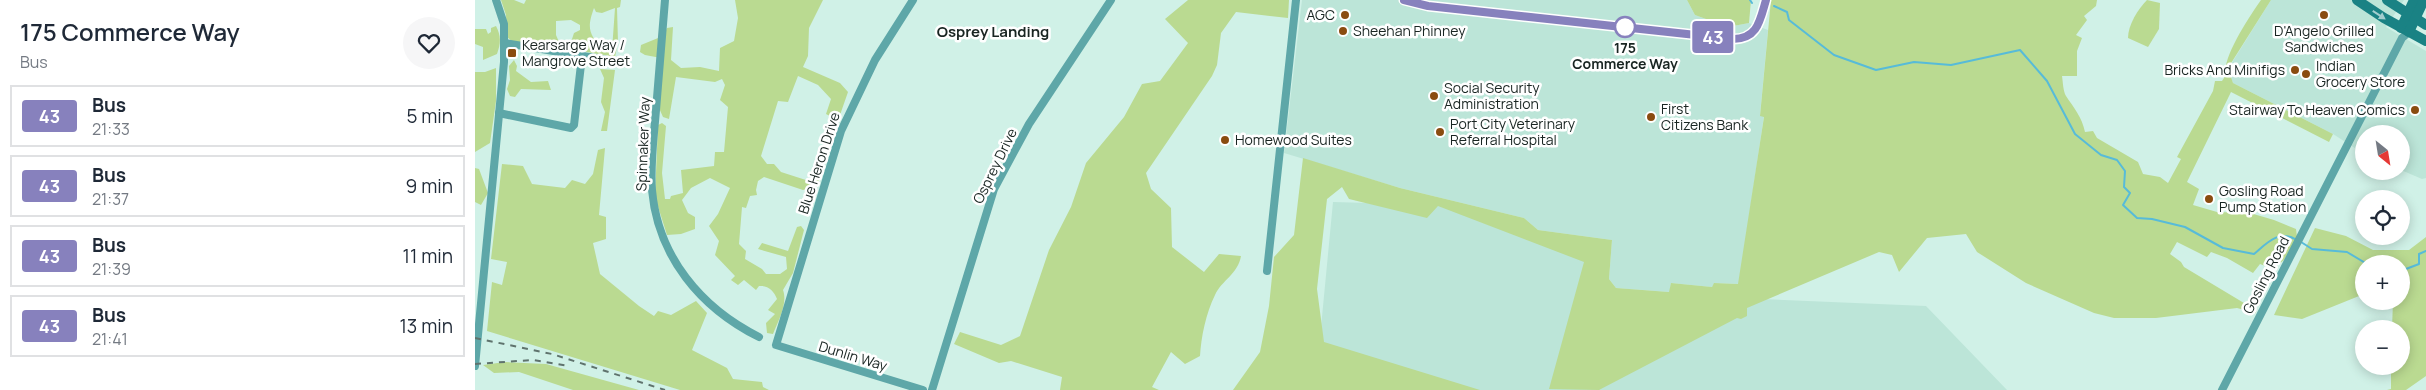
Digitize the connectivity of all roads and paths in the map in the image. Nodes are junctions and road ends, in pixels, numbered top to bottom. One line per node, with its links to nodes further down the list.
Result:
1 (497, 0): 18 (street)
2 (665, 0): 23 (street, Spinnaker Way)
3 (913, 0): 24 (street, Blue Heron Drive)
4 (1111, 0): 27 (street, Osprey Drive)
5 (1296, 0): 22 (street)
6 (1404, 0): 13 (street)
7 (1762, 0): 13 (street)
8 (1766, 0): 13 (street)
9 (2357, 0): 16 (main road, one-way to 16)
10 (2387, 0): 14 (main road)
11 (2414, 0): 14 (main road, Gosling Road)
12 (2424, 0): 14 (main road, Gosling Road)
13 (1762, 13)
14 (2411, 16): 15 (main road); 16 (main road, Gosling Road)
15 (2426, 25)
16 (2404, 33): 17 (main road); 28 (street, Gosling Road)
17 (2426, 41)
18 (505, 43): 19 (street); 21 (street)
19 (582, 56): 20 (street); 21 (street)
20 (619, 62)
21 (499, 113): 25 (street)
22 (1267, 271)
23 (759, 337)
24 (776, 345): 26 (street, Dunlin Way)
25 (475, 366)
26 (923, 390)
27 (932, 390)
28 (2223, 390)

